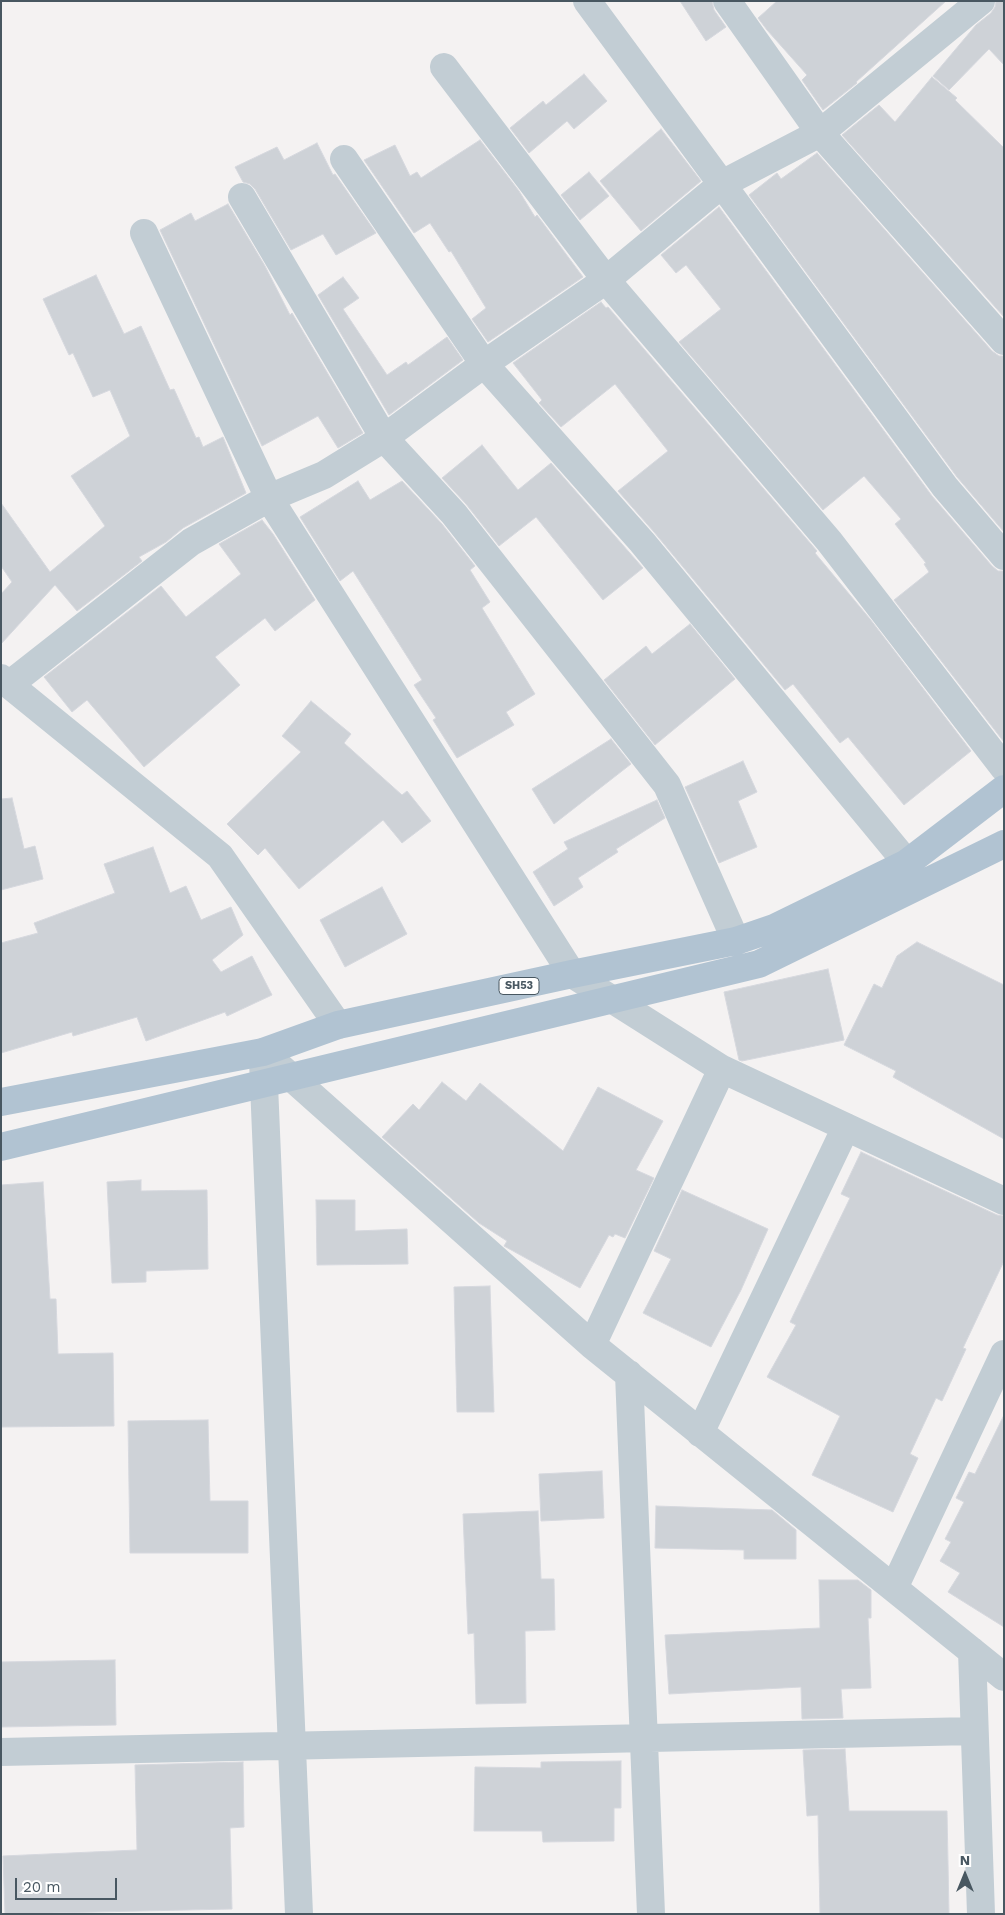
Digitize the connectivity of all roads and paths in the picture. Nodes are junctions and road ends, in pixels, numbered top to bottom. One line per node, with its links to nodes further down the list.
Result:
1 (586, 1): 7 (street)
2 (727, 1): 5 (street)
3 (981, 1): 5 (street)
4 (444, 67): 10 (street)
5 (820, 133): 7 (street); 11 (street)
6 (344, 159): 12 (street)
7 (722, 184): 10 (street); 15 (street)
8 (242, 197): 13 (street)
9 (144, 233): 14 (street)
10 (606, 280): 12 (street); 17 (street)
11 (1004, 341)
12 (484, 364): 13 (street); 20 (street)
13 (384, 438): 14 (street); 21 (street)
14 (268, 498): 16 (street); 22 (street)
15 (1004, 556)
16 (6, 681): 24 (street)
17 (1004, 768)
18 (1004, 789): 20 (main road, SH53)
19 (1004, 844): 23 (main road)
20 (907, 863): 21 (main road, SH53)
21 (736, 940): 22 (main road, SH53)
22 (572, 974): 23 (street); 24 (main road, SH53)
23 (612, 1000): 26 (street); 27 (main road)
24 (338, 1025): 25 (main road, SH53)
25 (263, 1052): 27 (street); 28 (street); 29 (main road, SH53)
26 (722, 1069): 30 (street); 33 (street)
27 (292, 1077): 28 (main road); 33 (street)
28 (265, 1084): 31 (main road); 42 (street)
29 (1, 1102)
30 (846, 1127): 32 (street); 36 (street)
31 (1, 1148)
32 (1004, 1201)
33 (592, 1345): 35 (street)
34 (1004, 1354): 37 (street)
35 (629, 1374): 36 (street); 41 (street)
36 (700, 1433): 37 (street)
37 (894, 1588): 38 (street)
38 (972, 1651): 39 (street); 40 (street)
39 (1004, 1677)
40 (974, 1731): 41 (street); 46 (street)
41 (644, 1738): 42 (street); 45 (street)
42 (292, 1746): 43 (street); 44 (street)
43 (1, 1752)
44 (299, 1914)
45 (651, 1914)
46 (981, 1914)

